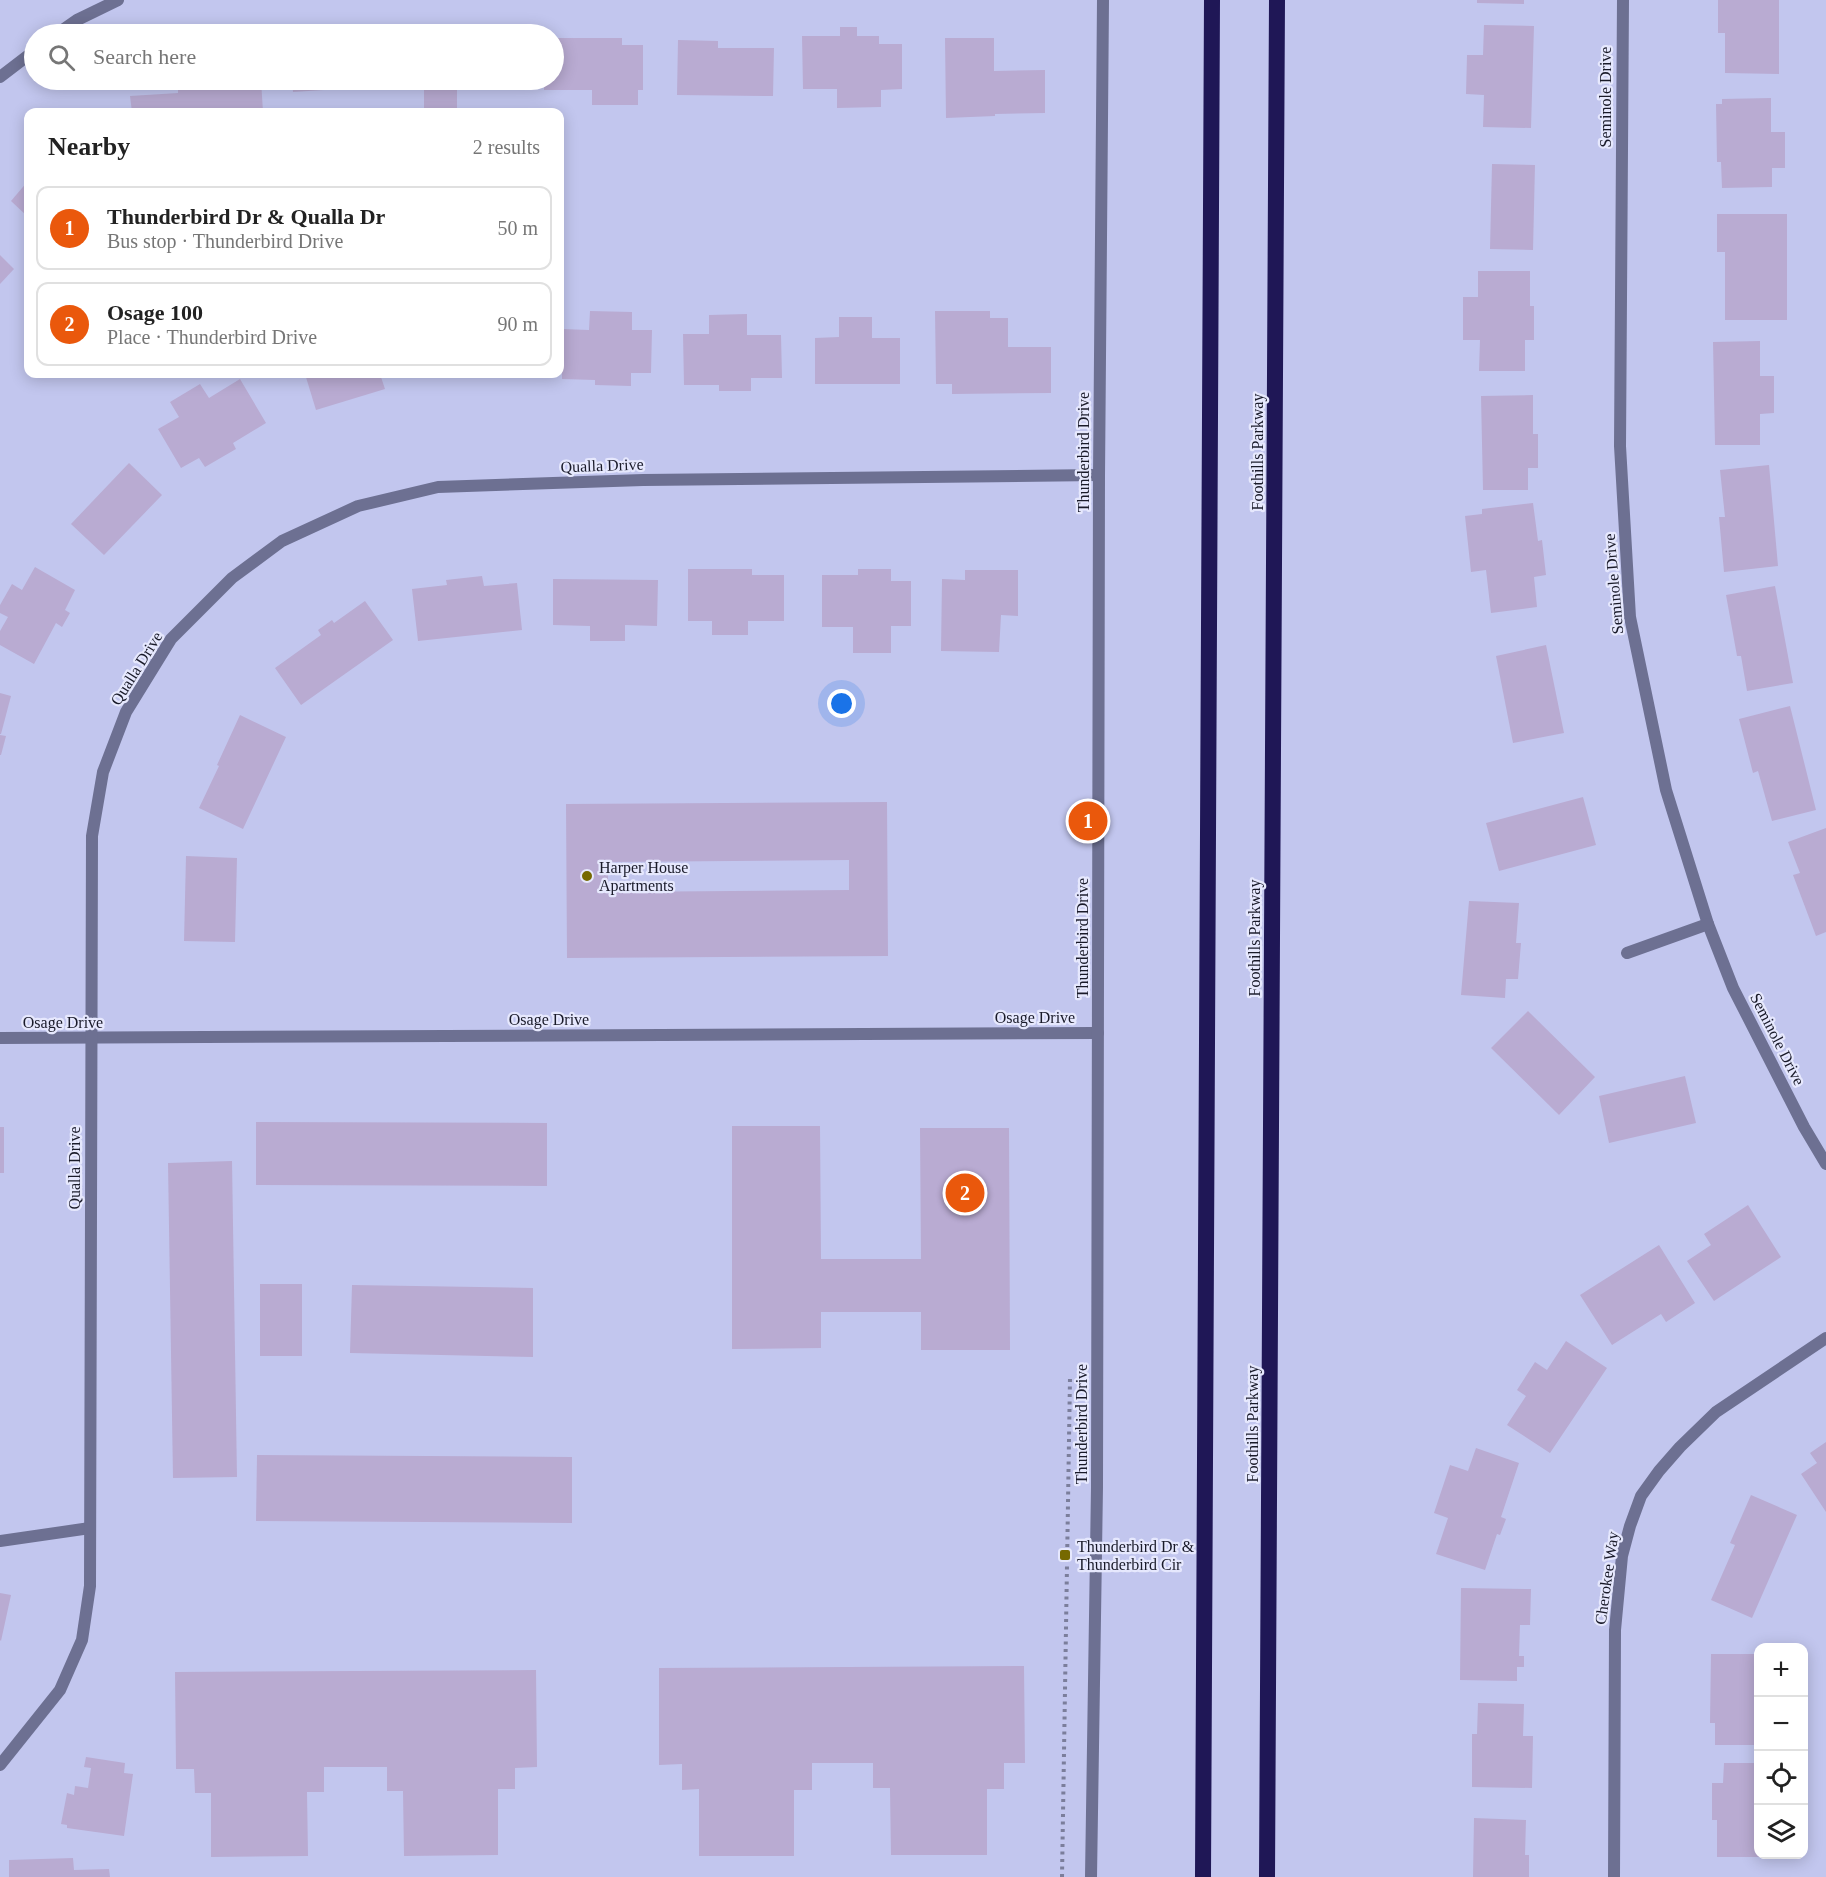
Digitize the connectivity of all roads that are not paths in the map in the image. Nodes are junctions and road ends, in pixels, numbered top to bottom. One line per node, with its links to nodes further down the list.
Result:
1 (118, 0): 6 (street)
2 (1103, 0): 9 (street, Thunderbird Drive)
3 (1212, 0): 21 (highway)
4 (1277, 0): 22 (highway, Foothills Parkway)
5 (1623, 0): 10 (street, Seminole Drive)
6 (71, 24)
7 (24, 58): 8 (street)
8 (0, 76)
9 (1099, 476): 12 (street, Thunderbird Drive); 14 (street, Qualla Drive)
10 (1708, 924): 11 (street); 15 (street, Seminole Drive)
11 (1628, 953)
12 (1098, 1033): 14 (street, Osage Drive); 20 (street, Thunderbird Drive)
13 (0, 1038): 14 (street, Osage Drive)
14 (90, 1038): 17 (street, Qualla Drive)
15 (1826, 1164)
16 (1826, 1338): 23 (street, Cherokee Way)
17 (90, 1528): 18 (street); 19 (street, Qualla Drive)
18 (0, 1540)
19 (0, 1764)
20 (1091, 1877)
21 (1203, 1877)
22 (1267, 1877)
23 (1614, 1877)

